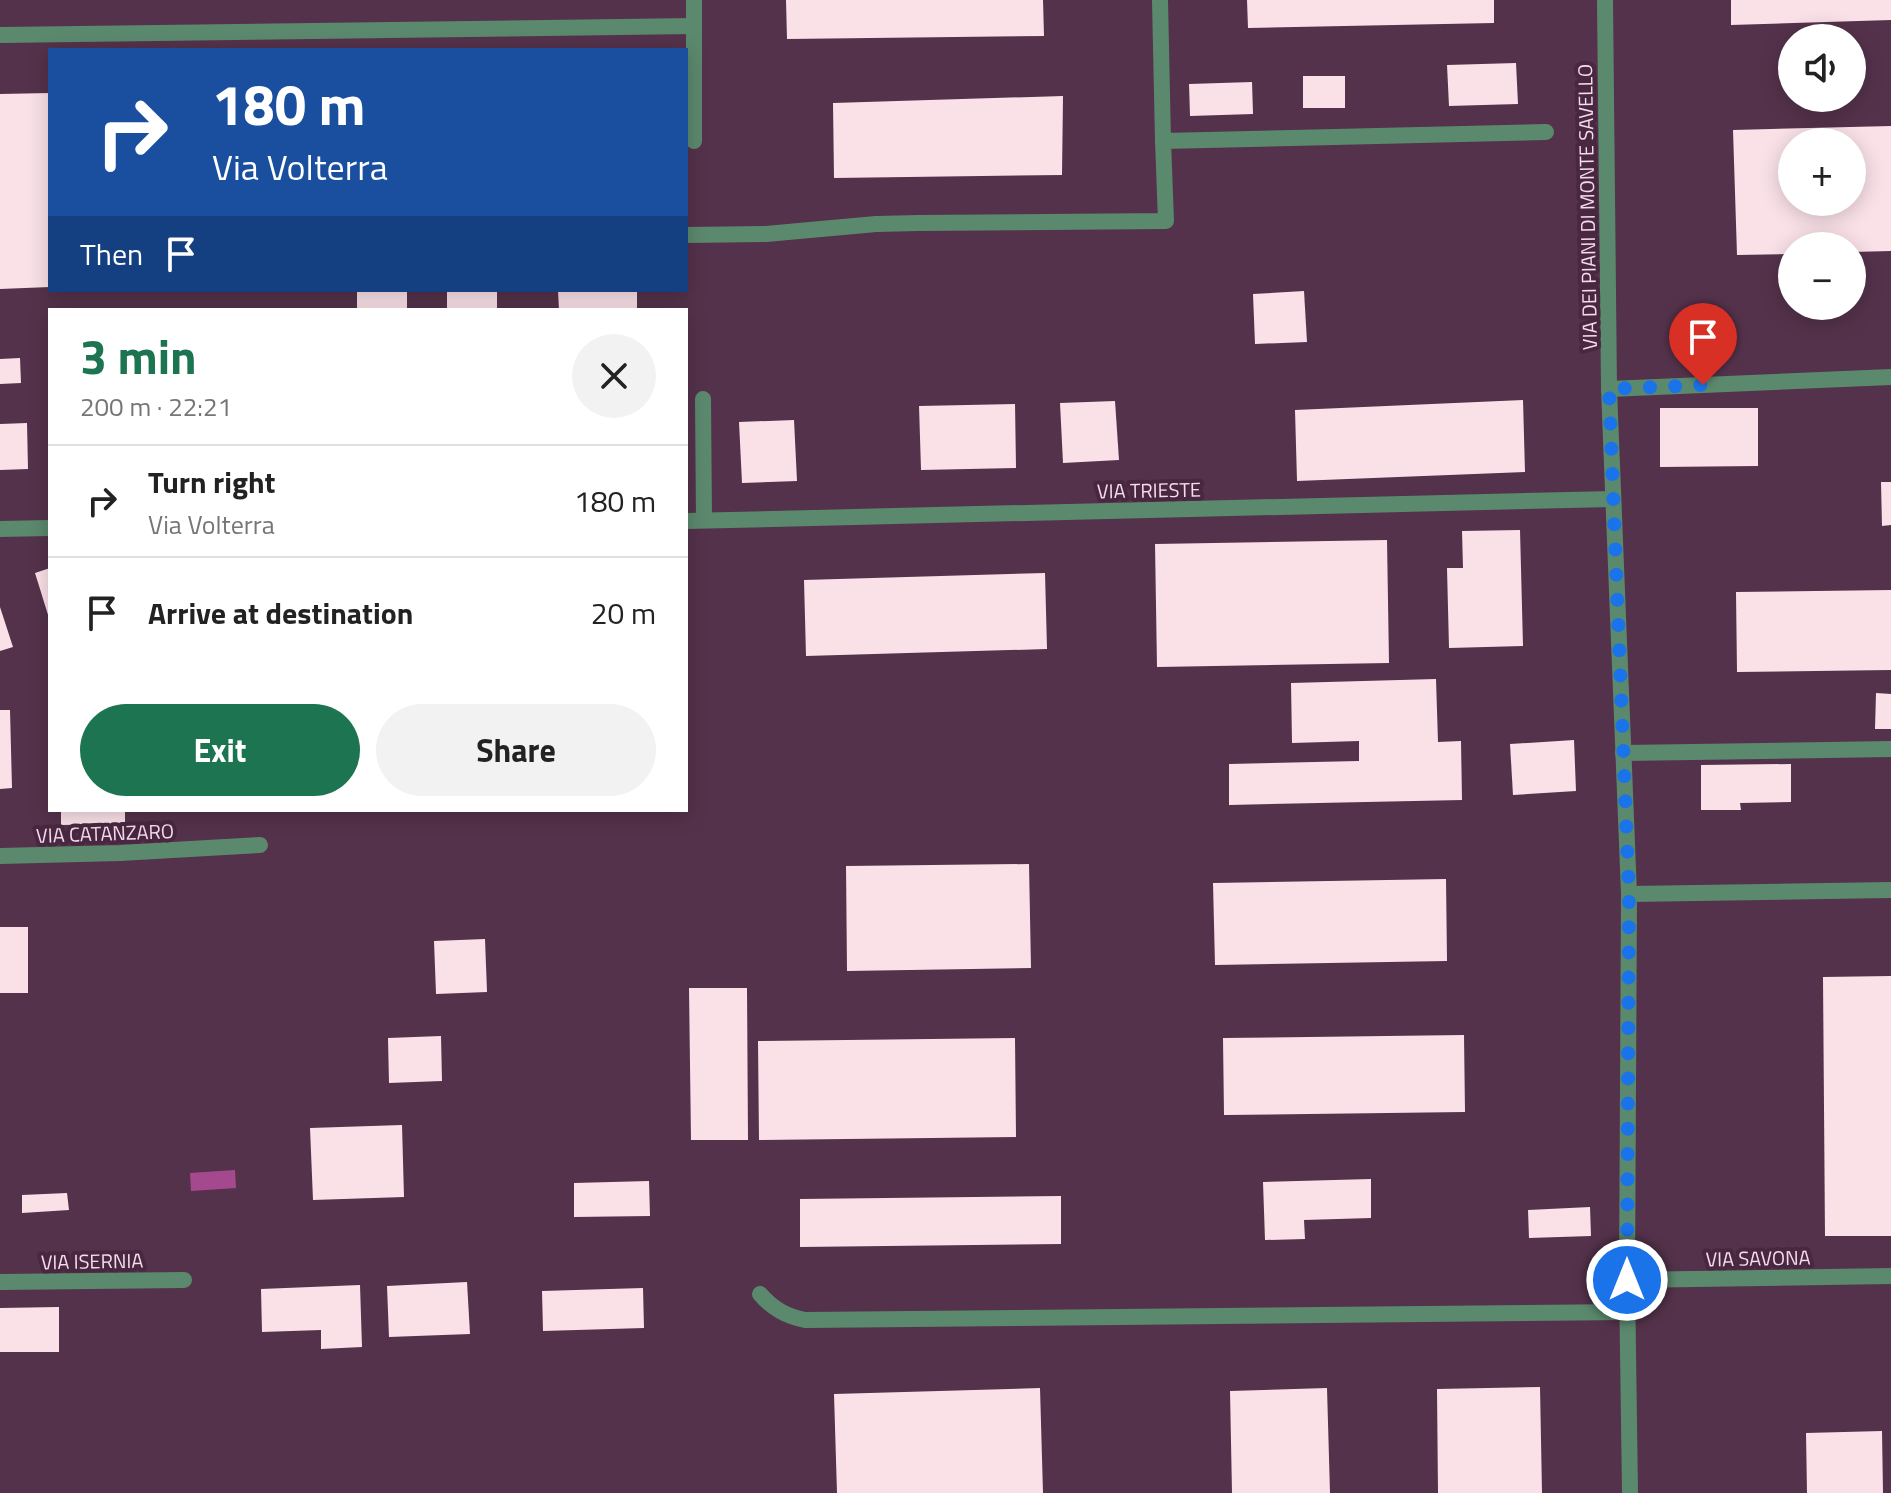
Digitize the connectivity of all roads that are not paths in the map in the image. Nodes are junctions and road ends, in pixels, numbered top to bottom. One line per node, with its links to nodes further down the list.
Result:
1 (694, 0): 4 (street)
2 (1160, 0): 8 (street)
3 (1605, 0): 11 (street, VIA DEI PIANI DI MONTE SAVELLO)
4 (694, 26): 5 (street); 7 (street)
5 (0, 35)
6 (1546, 132): 8 (street)
7 (694, 141)
8 (1163, 141): 9 (street)
9 (688, 235)
10 (1891, 377): 11 (street)
11 (1609, 389): 13 (street, VIA DEI PIANI DI MONTE SAVELLO)
12 (703, 399): 14 (street)
13 (1613, 499): 14 (street, VIA TRIESTE); 19 (street, VIA DEI PIANI DI MONTE SAVELLO)
14 (704, 520): 15 (street, VIA TRIESTE)
15 (688, 521)
16 (48, 528): 17 (street)
17 (0, 529)
18 (1891, 749): 19 (street)
19 (1623, 753): 23 (street, VIA DEI PIANI DI MONTE SAVELLO)
20 (260, 845): 21 (street, VIA CATANZARO)
21 (0, 856)
22 (1891, 890): 23 (street)
23 (1629, 894): 26 (street, VIA DEI PIANI DI MONTE SAVELLO)
24 (1891, 1276): 26 (street, VIA SAVONA)
25 (184, 1280): 27 (street, VIA ISERNIA)
26 (1627, 1280): 29 (street, VIA DEI PIANI DI MONTE SAVELLO)
27 (0, 1282)
28 (760, 1294): 29 (street)
29 (1627, 1312): 30 (street, VIA DEI PIANI DI MONTE SAVELLO)
30 (1630, 1493)

